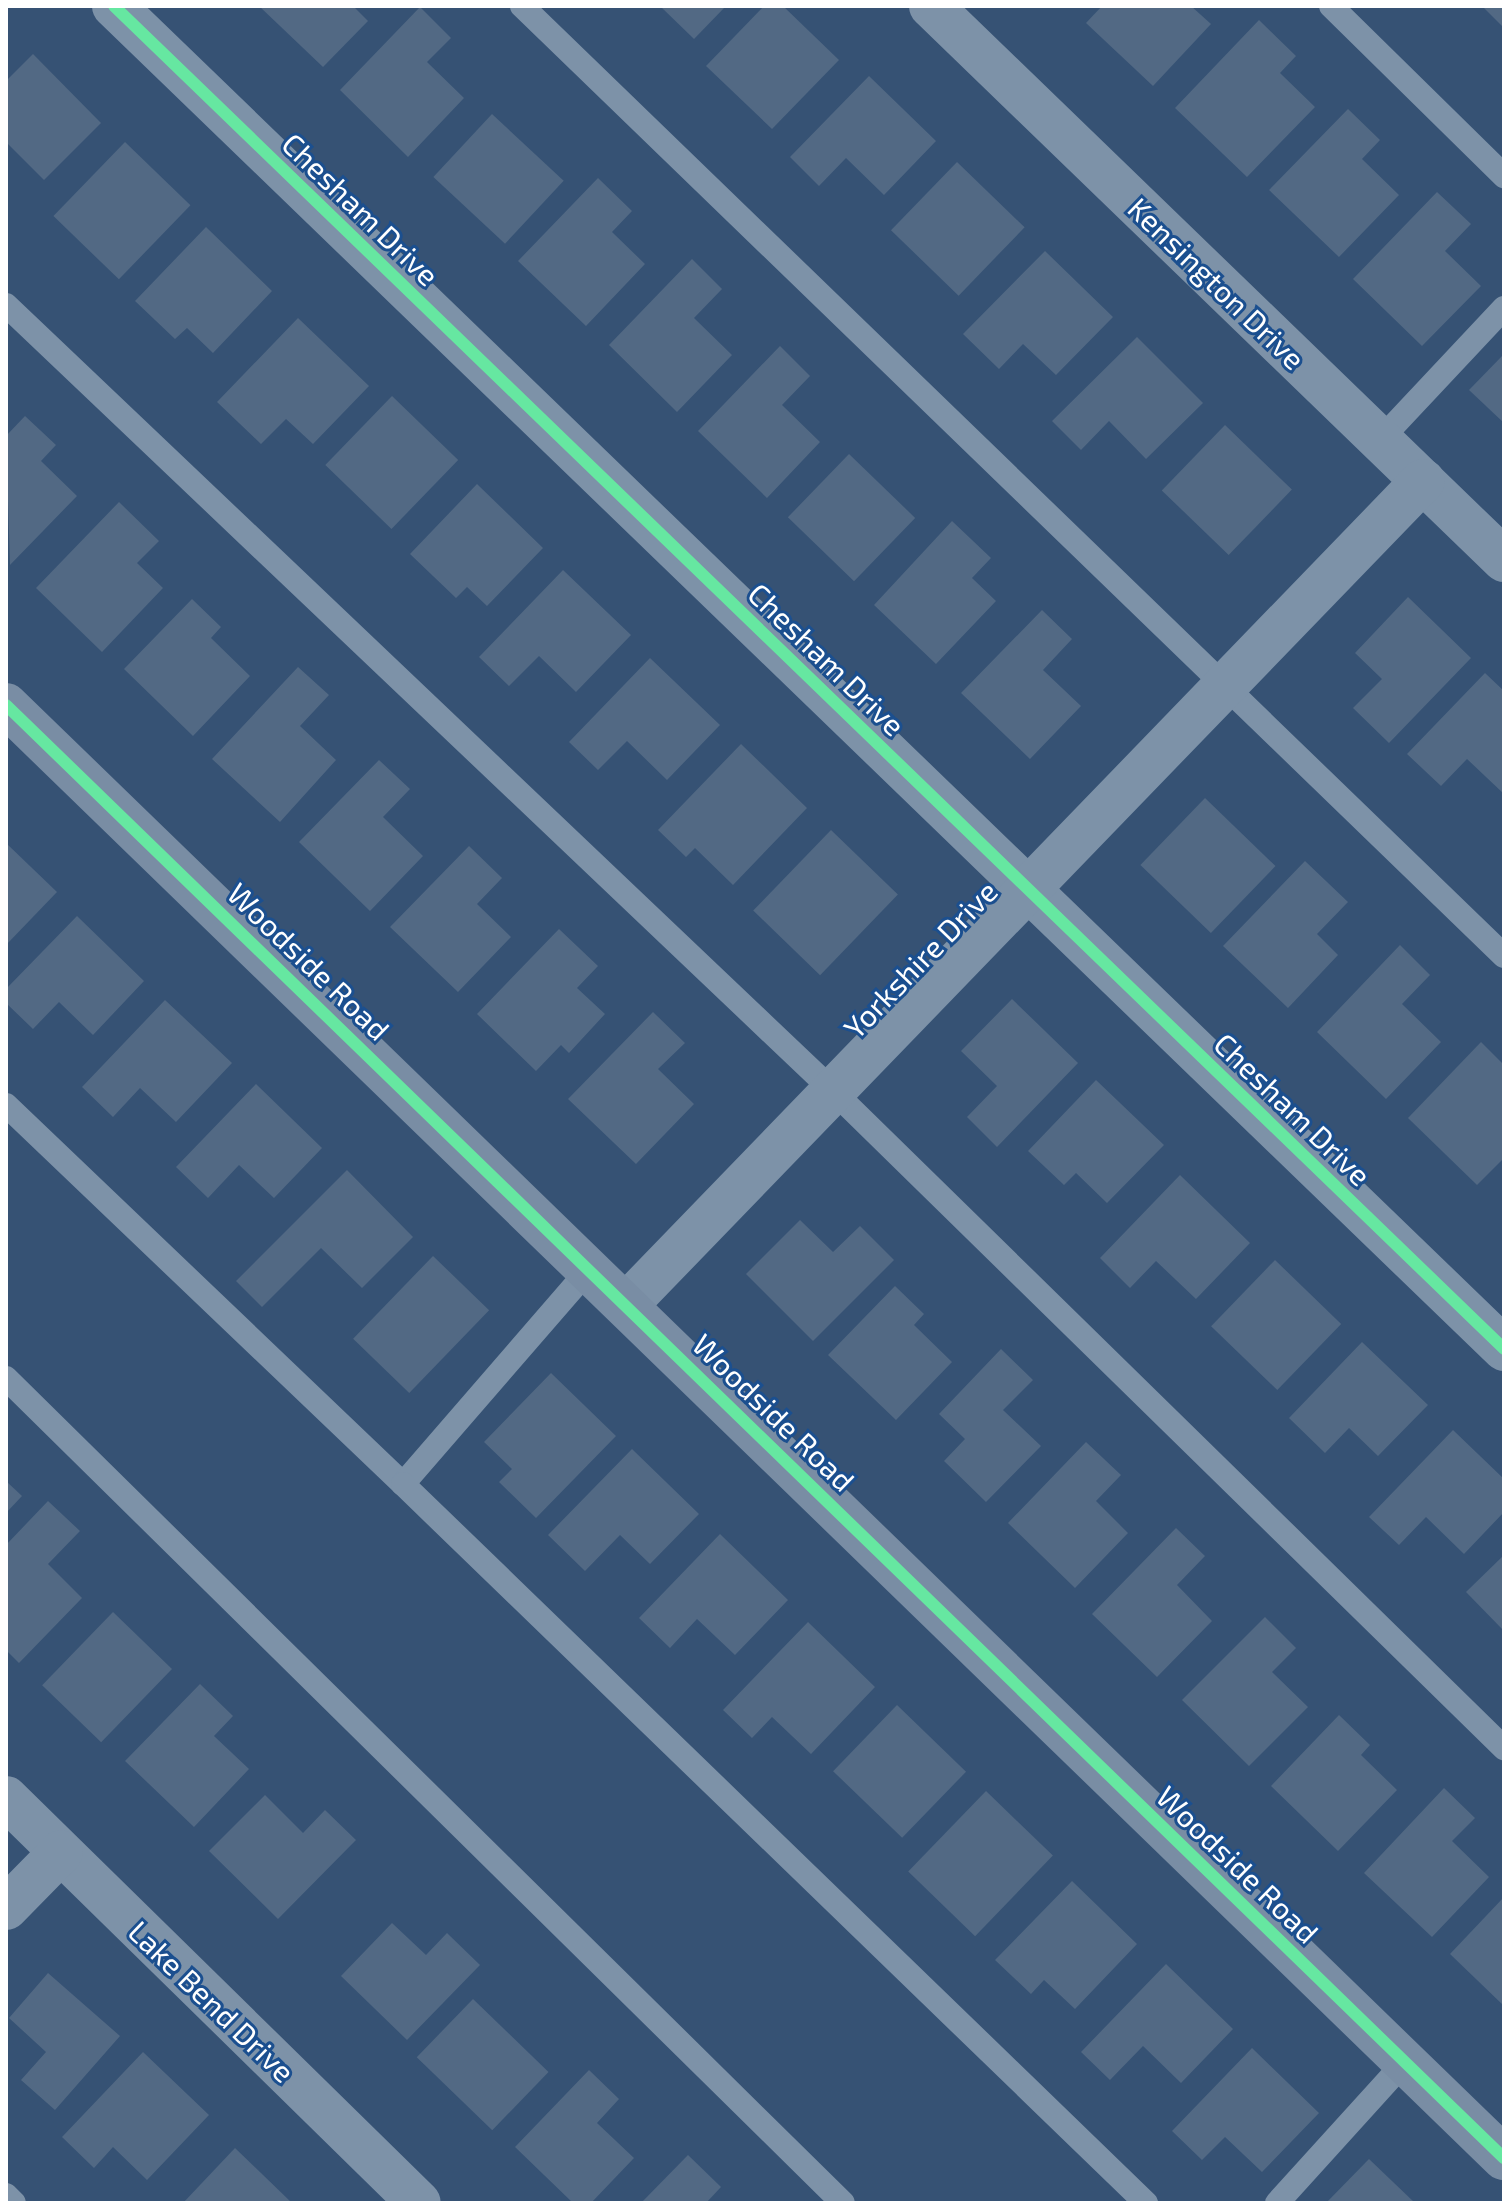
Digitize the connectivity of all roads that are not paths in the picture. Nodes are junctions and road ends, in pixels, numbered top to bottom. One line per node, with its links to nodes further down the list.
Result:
1 (114, 6): 13 (street, Chesham Drive)
2 (522, 6): 11 (lane)
3 (931, 6): 8 (street, Kensington Drive)
4 (1331, 6): 5 (lane)
5 (1504, 176)
6 (6, 305): 15 (lane)
7 (1504, 308): 8 (lane)
8 (1380, 440): 9 (street, Kensington Drive)
9 (1423, 481): 10 (street, Kensington Drive); 11 (street, Yorkshire Drive)
10 (1504, 560)
11 (1223, 685): 13 (street, Yorkshire Drive); 14 (lane)
12 (6, 705): 17 (street, Woodside Road)
13 (1026, 886): 15 (street, Yorkshire Drive); 19 (street, Chesham Drive)
14 (1504, 956)
15 (832, 1090): 18 (street, Yorkshire Drive); 22 (lane)
16 (6, 1105): 21 (lane)
17 (590, 1268): 18 (street, Woodside Road); 21 (lane)
18 (627, 1304): 26 (street, Woodside Road)
19 (1504, 1349)
20 (6, 1378): 31 (lane)
21 (403, 1484): 32 (lane)
22 (1504, 1748)
23 (6, 1798): 24 (street, Lake Bend Drive)
24 (61, 1852): 25 (street); 30 (street, Lake Bend Drive)
25 (6, 1908)
26 (1405, 2062): 27 (street, Woodside Road); 33 (lane)
27 (1504, 2158)
28 (6, 2195): 29 (lane)
29 (14, 2203)
30 (419, 2203)
31 (843, 2203)
32 (1146, 2203)
33 (1277, 2203)

